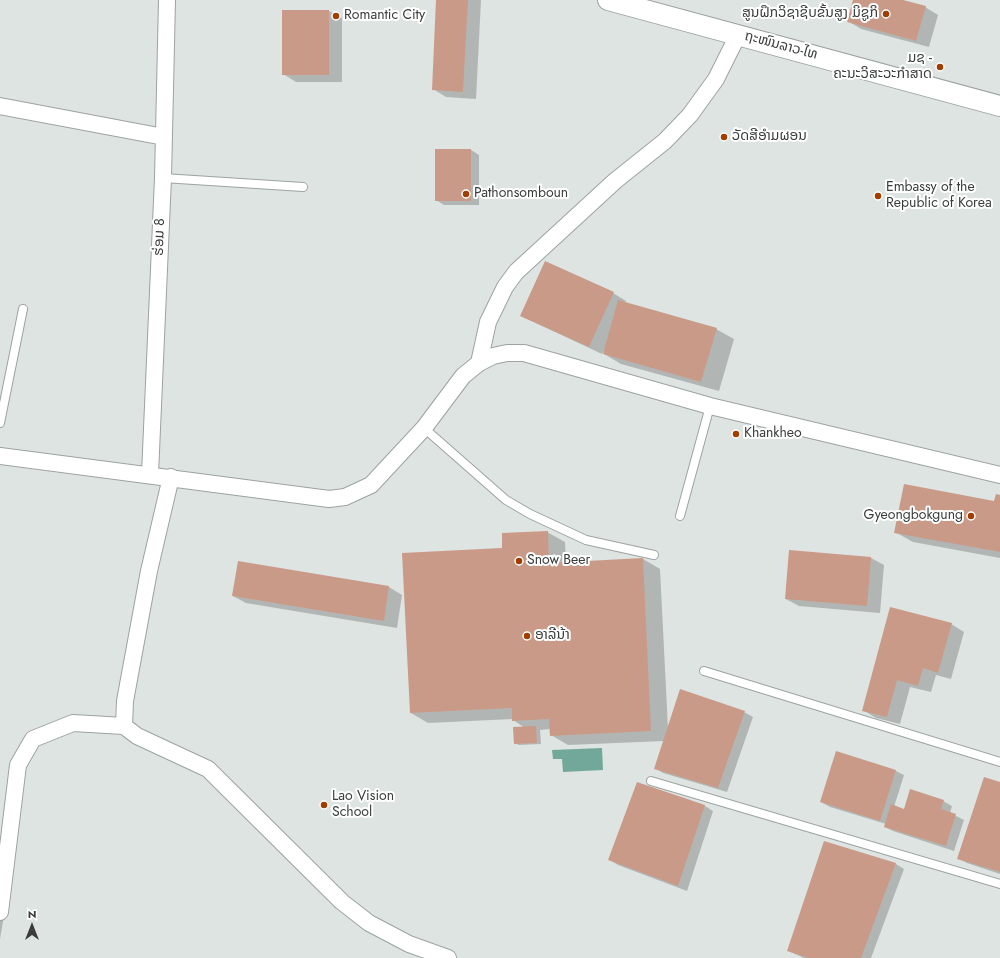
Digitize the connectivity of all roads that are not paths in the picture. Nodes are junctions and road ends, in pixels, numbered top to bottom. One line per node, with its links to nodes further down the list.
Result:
1 (167, 0): 6 (street, ຮ່ອມ 8)
2 (608, 0): 3 (street, ຖະໜົນລາວ-ໄທ)
3 (738, 35): 5 (street, ຖະໜົນລາວ-ໄທ); 10 (street)
4 (0, 106): 6 (street)
5 (1000, 106)
6 (164, 137): 7 (street, ຮ່ອມ 8)
7 (163, 178): 8 (lane); 15 (street, ຮ່ອມ 8)
8 (303, 187)
9 (23, 309): 12 (lane)
10 (479, 363): 11 (street); 13 (street)
11 (710, 406): 16 (street); 18 (lane)
12 (0, 423)
13 (424, 428): 17 (street); 19 (lane)
14 (0, 456): 15 (street)
15 (150, 474): 17 (street)
16 (1000, 474)
17 (171, 477): 21 (street)
18 (680, 516)
19 (654, 555)
20 (704, 671): 22 (lane)
21 (124, 726): 25 (street); 26 (street)
22 (1000, 762)
23 (651, 780): 24 (lane)
24 (1000, 884)
25 (0, 912)
26 (448, 958)

